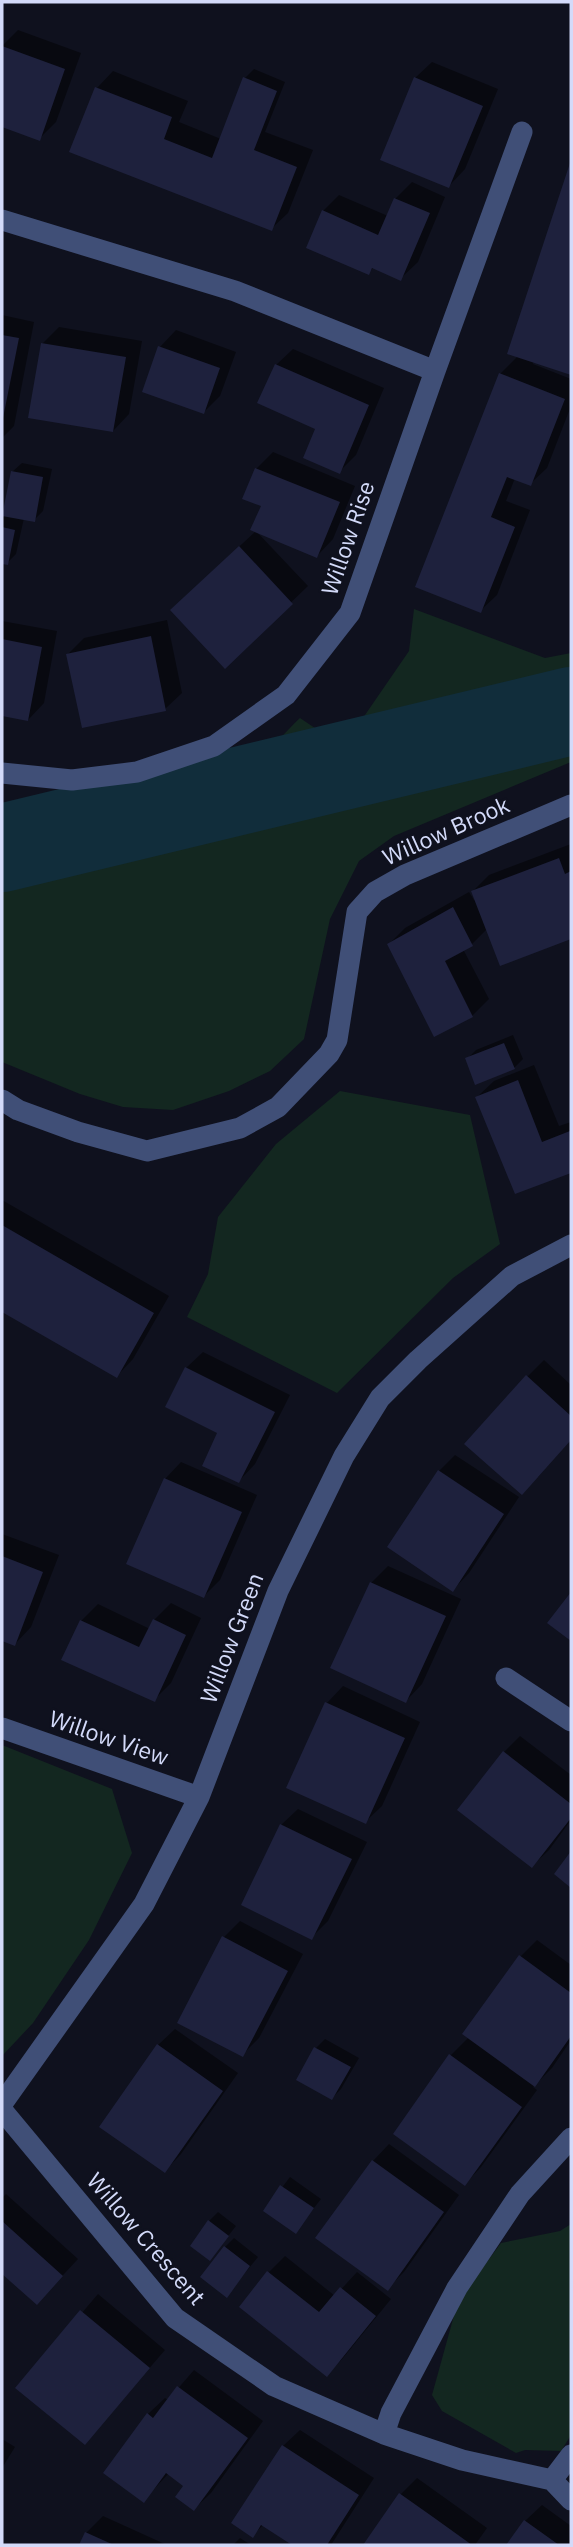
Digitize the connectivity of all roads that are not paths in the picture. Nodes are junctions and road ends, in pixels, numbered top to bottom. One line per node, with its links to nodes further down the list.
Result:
1 (522, 132): 3 (street, Willow Rise)
2 (2, 220): 3 (street)
3 (435, 371): 4 (street, Willow Rise)
4 (2, 773)
5 (571, 805): 6 (street, Willow Brook)
6 (2, 1100)
7 (571, 1245): 11 (street, Willow Green)
8 (506, 1678): 9 (street)
9 (571, 1721)
10 (2, 1728): 11 (street, Willow View)
11 (199, 1797): 12 (street, Willow Green)
12 (2, 2104)
13 (2, 2110): 15 (street, Willow Crescent)
14 (571, 2138): 15 (street)
15 (384, 2434): 17 (street, Willow Crescent)
16 (571, 2455): 17 (street)
17 (552, 2480): 18 (street)
18 (571, 2500)

